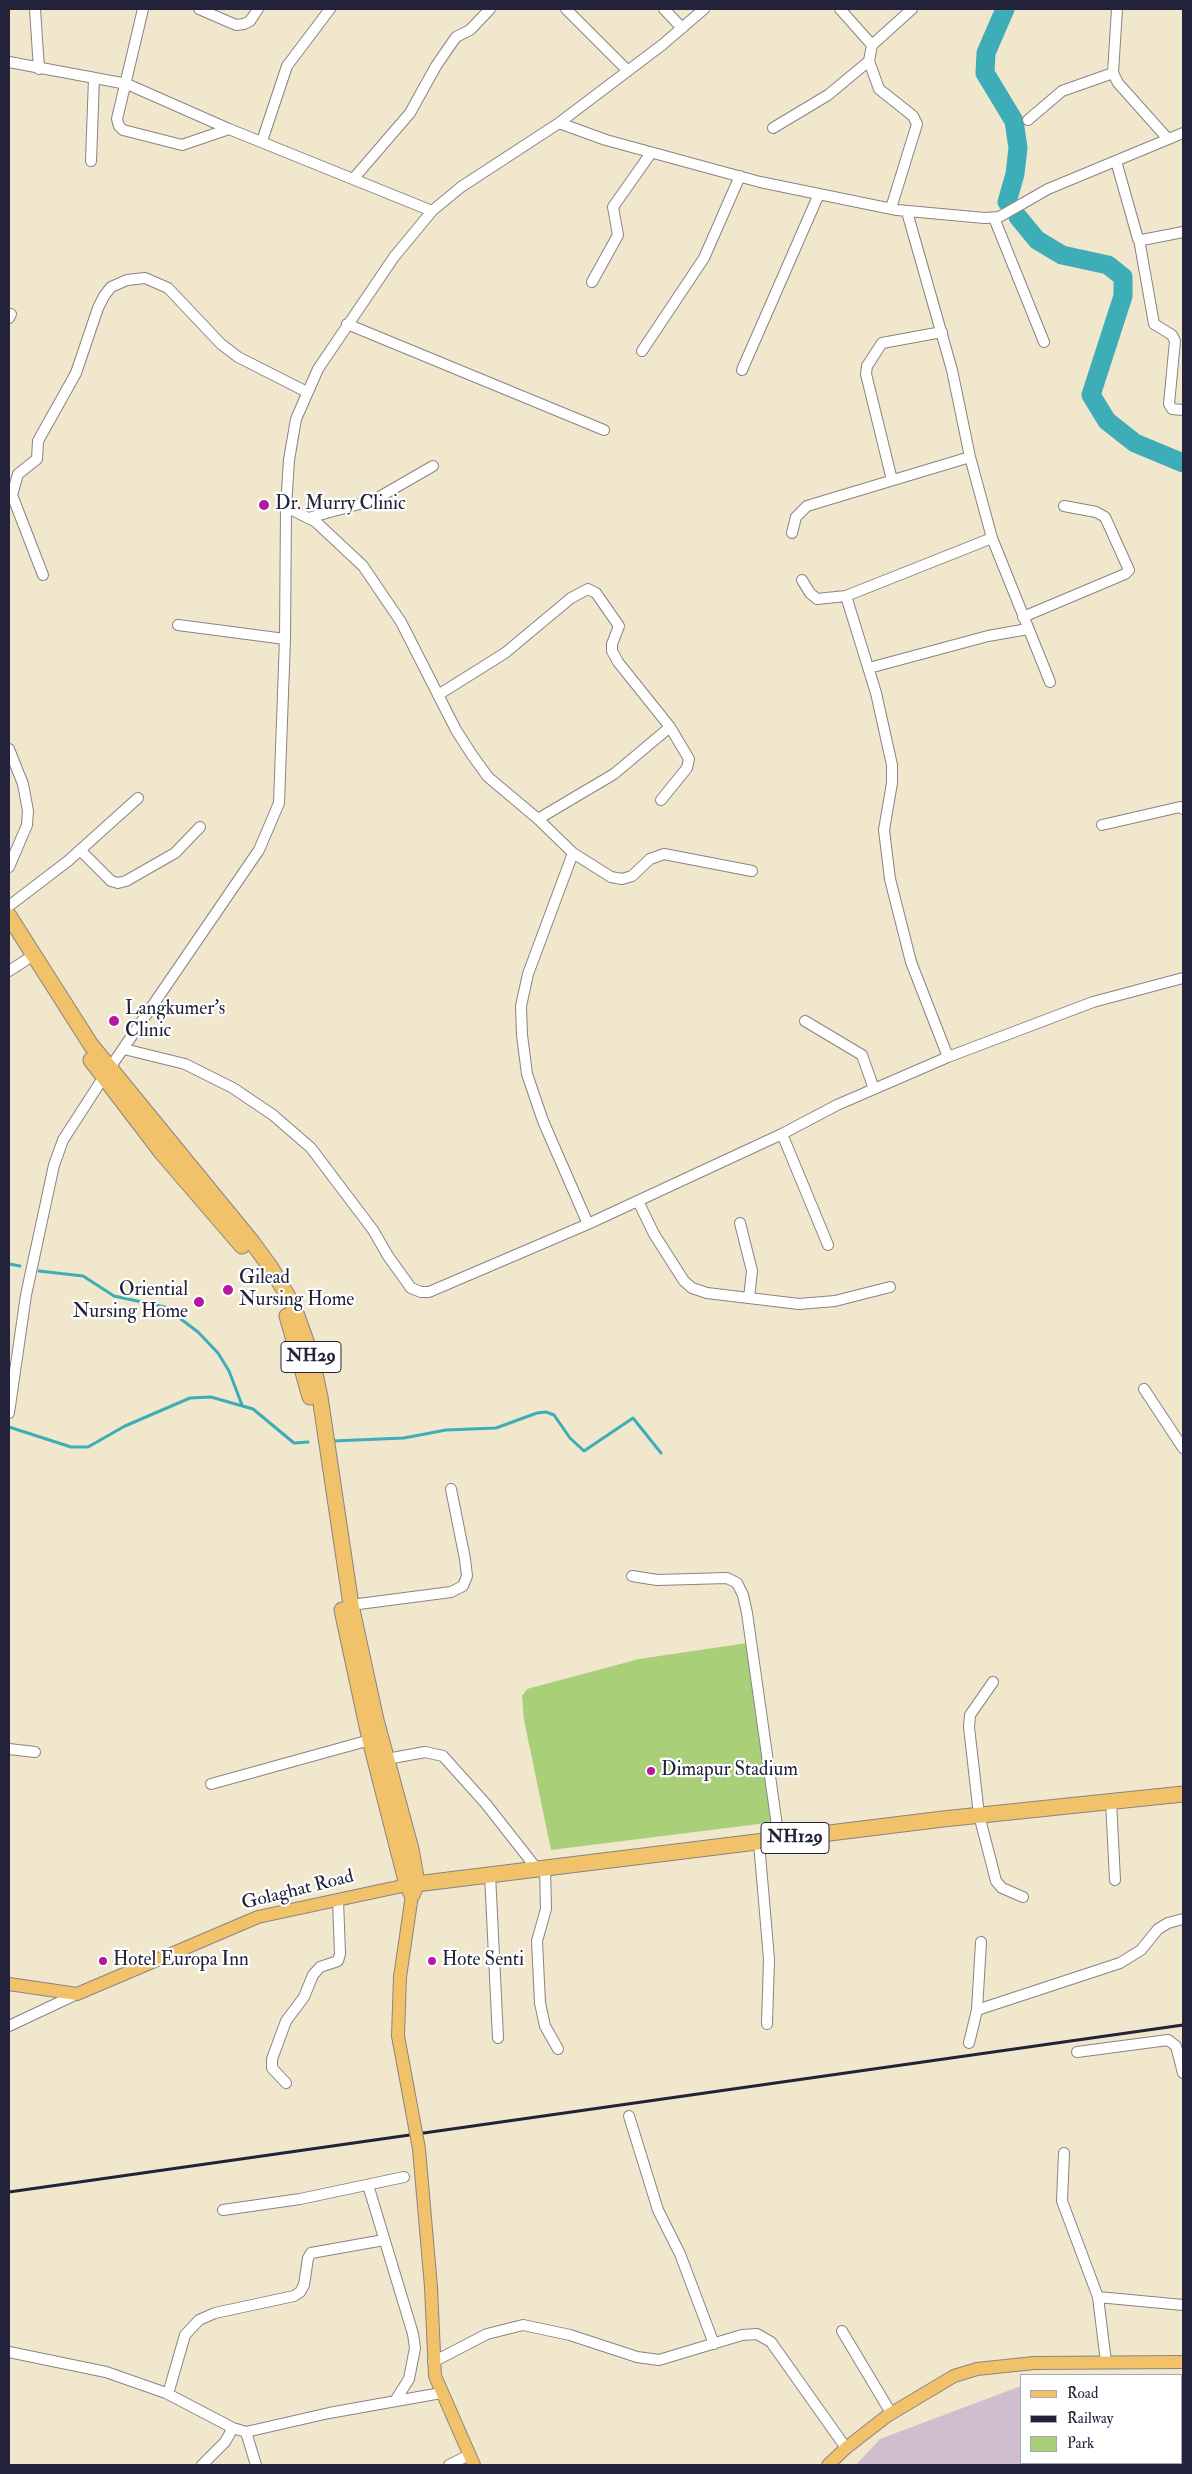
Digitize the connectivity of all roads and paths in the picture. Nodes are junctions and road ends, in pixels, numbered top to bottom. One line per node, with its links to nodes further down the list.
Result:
1 (35, 9): 17 (street)
2 (143, 9): 21 (street)
3 (199, 9): 4 (street)
4 (258, 9)
5 (330, 9): 28 (street)
6 (490, 9): 33 (street)
7 (566, 9): 18 (street)
8 (664, 9): 13 (street)
9 (704, 9): 13 (street)
10 (840, 9): 14 (street)
11 (912, 9): 14 (street)
12 (1117, 9): 19 (street)
13 (682, 28): 18 (street)
14 (872, 45): 15 (street)
15 (869, 61): 24 (street); 35 (street)
16 (9, 62): 17 (street)
17 (39, 69): 20 (street)
18 (627, 70): 23 (street)
19 (1113, 74): 22 (street); 27 (street)
20 (94, 78): 21 (street); 30 (street)
21 (127, 84): 25 (street); 25 (street)
22 (1028, 120)
23 (559, 123): 29 (street); 36 (street)
24 (773, 128)
25 (229, 129): 28 (street)
26 (1183, 132): 27 (street)
27 (1168, 139): 31 (street)
28 (262, 141): 33 (street)
29 (651, 153): 32 (street); 41 (street)
30 (91, 161)
31 (1116, 161): 38 (street); 40 (street)
32 (740, 176): 34 (street); 45 (street)
33 (354, 178): 36 (street)
34 (819, 194): 35 (street); 46 (street)
35 (891, 208): 37 (street)
36 (432, 211): 42 (street)
37 (907, 212): 38 (street); 43 (street)
38 (994, 218): 44 (street)
39 (1183, 232): 40 (street)
40 (1139, 239): 48 (street)
41 (592, 282)
42 (347, 324): 47 (street); 49 (street)
43 (942, 332): 50 (street); 52 (street)
44 (1044, 342)
45 (642, 351)
46 (742, 370)
47 (307, 392): 53 (street); 55 (street)
48 (1183, 410)
49 (604, 430)
50 (970, 456): 52 (street); 58 (street)
51 (433, 466): 56 (street)
52 (892, 480): 57 (street)
53 (10, 494): 59 (street)
54 (1064, 506): 62 (street)
55 (286, 507): 56 (street); 65 (street)
56 (308, 518): 68 (street)
57 (792, 533)
58 (992, 538): 61 (street); 62 (street)
59 (43, 575)
60 (802, 580): 61 (street)
61 (846, 596): 66 (street)
62 (1023, 617): 64 (street)
63 (178, 625): 65 (street)
64 (1028, 629): 66 (street); 67 (street)
65 (286, 639): 88 (street)
66 (869, 668): 89 (street)
67 (1050, 682)
68 (438, 695): 69 (street); 74 (street)
69 (670, 727): 72 (street); 74 (street)
70 (9, 749): 79 (street)
71 (138, 798): 77 (street)
72 (662, 800)
73 (1183, 809): 75 (street)
74 (538, 819): 78 (street)
75 (1102, 825)
76 (200, 826): 77 (street)
77 (80, 850): 81 (street)
78 (573, 853): 80 (street); 95 (street)
79 (9, 867)
80 (752, 871)
81 (9, 906)
82 (9, 916): 90 (highway, NH29)
83 (9, 933): 84 (highway, NH29)
84 (26, 960): 85 (street); 90 (highway, NH29)
85 (9, 970)
86 (1183, 978): 89 (street)
87 (805, 1021): 91 (street)
88 (124, 1049): 90 (street); 95 (street)
89 (948, 1057): 91 (street)
90 (106, 1073): 100 (street); 104 (highway, NH29); 106 (highway, NH29)
91 (874, 1089): 92 (street)
92 (782, 1134): 93 (street); 96 (street)
93 (638, 1200): 95 (street); 98 (street)
94 (740, 1223): 98 (street)
95 (588, 1224)
96 (828, 1245)
97 (890, 1287): 98 (street)
98 (749, 1298)
99 (1144, 1389): 101 (street)
100 (9, 1413)
101 (1183, 1448)
102 (451, 1489): 104 (street)
103 (632, 1576): 114 (street)
104 (351, 1605): 109 (highway, NH29)
105 (994, 1682): 113 (street)
106 (370, 1740): 110 (street); 119 (highway, NH29)
107 (9, 1749): 108 (street)
108 (35, 1752)
109 (387, 1759): 116 (street); 119 (highway, NH29)
110 (211, 1784)
111 (1183, 1794): 112 (highway, NH129)
112 (1111, 1801): 113 (highway, NH129); 118 (street)
113 (978, 1815): 114 (highway, NH129); 120 (street)
114 (778, 1840): 115 (highway, NH129)
115 (758, 1843): 116 (highway, NH129); 127 (street)
116 (541, 1868): 117 (highway, NH129); 131 (street)
117 (490, 1874): 119 (highway, NH129); 129 (street)
118 (1115, 1880)
119 (412, 1888): 121 (main road, Golaghat Road); 146 (main road, bridge)
120 (1023, 1897)
121 (338, 1900): 125 (main road, Golaghat Road); 134 (street)
122 (1183, 1919): 126 (street)
123 (980, 1942): 126 (street)
124 (9, 1984): 125 (main road)
125 (77, 1994): 128 (street, Golaghat Road)
126 (977, 2010): 130 (street)
127 (767, 2024)
128 (9, 2026)
129 (498, 2038)
130 (969, 2043)
131 (558, 2049)
132 (1077, 2052): 133 (street)
133 (1183, 2073)
134 (286, 2083)
135 (630, 2116): 144 (street)
136 (1064, 2153): 141 (street)
137 (404, 2177): 138 (street)
138 (368, 2185): 139 (street); 140 (street)
139 (223, 2210)
140 (384, 2240): 150 (street); 151 (street)
141 (1098, 2297): 142 (street); 147 (street)
142 (1183, 2305)
143 (842, 2331): 152 (street)
144 (714, 2344): 146 (street); 155 (street)
145 (9, 2352): 150 (street)
146 (433, 2362): 149 (main road)
147 (1106, 2362): 148 (main road); 152 (main road)
148 (1183, 2362)
149 (441, 2393): 151 (street); 156 (main road)
150 (168, 2394): 153 (street)
151 (395, 2401): 154 (street)
152 (891, 2413): 155 (main road)
153 (233, 2428): 154 (street); 157 (street)
154 (246, 2432): 158 (street)
155 (846, 2448): 160 (main road)
156 (472, 2460): 159 (street)
157 (202, 2465)
158 (256, 2465)
159 (449, 2465)
160 (828, 2465)

